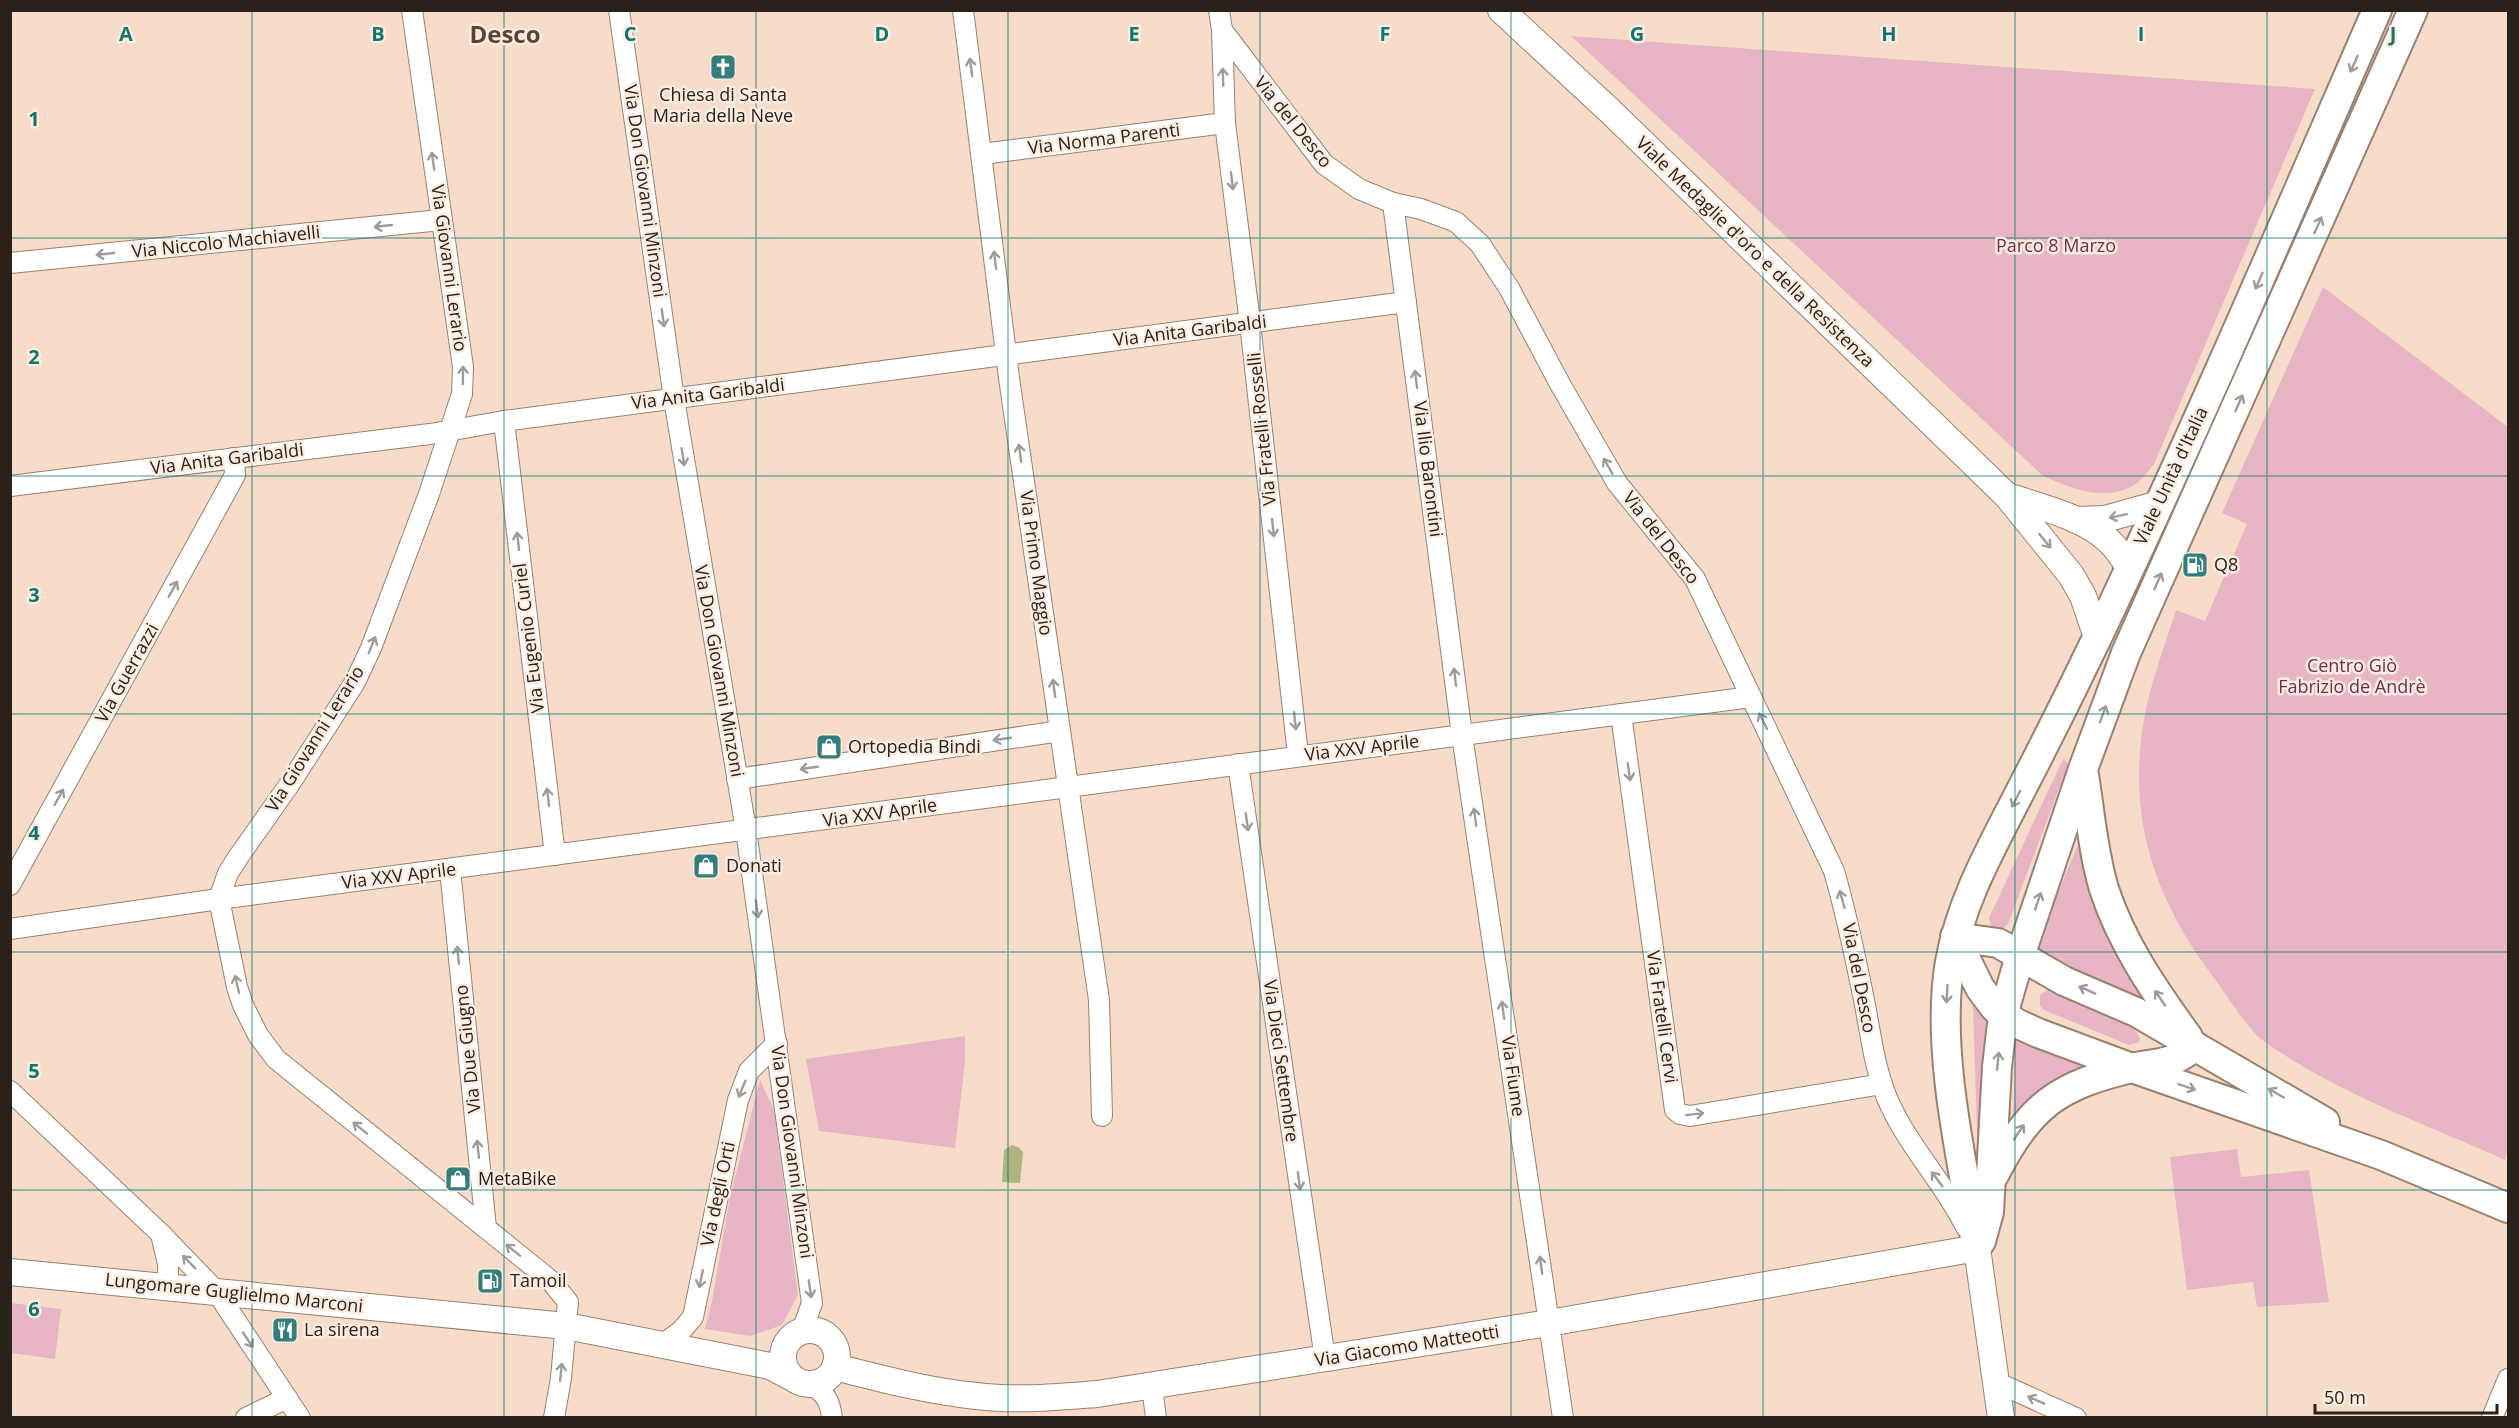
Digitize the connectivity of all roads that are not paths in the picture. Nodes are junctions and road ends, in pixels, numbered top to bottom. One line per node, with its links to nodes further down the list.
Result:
1 (412, 10): 11 (street, Via Giovanni Lerario, one-way to 1)
2 (619, 10): 16 (street, Via Don Giovanni Minzoni, one-way to 16)
3 (963, 10): 9 (street, Via Primo Maggio, one-way to 3)
4 (1501, 10): 21 (street, Viale Medaglie d'oro e della Resistenza)
5 (2378, 10): 22 (main road, Viale Unità d'Italia, one-way to 22)
6 (2413, 10): 26 (main road, Viale Unità d'Italia, one-way to 6)
7 (1220, 20): 8 (street, Via Fratelli Rosselli, one-way to 7); 10 (street, Via del Desco)
8 (1225, 123): 9 (street, Via Norma Parenti); 14 (street, Via Fratelli Rosselli, one-way to 14)
9 (982, 154): 15 (street, Via Primo Maggio, one-way to 9)
10 (1393, 203): 13 (street, Via Ilio Barontini); 27 (street, Via del Desco, one-way to 10)
11 (441, 220): 12 (street, Via Niccolo Machiavelli, one-way to 12); 18 (street, Via Giovanni Lerario, one-way to 11)
12 (10, 263)
13 (1406, 302): 14 (street, Via Anita Garibaldi); 30 (street, Via Ilio Barontini, one-way to 13)
14 (1250, 323): 15 (street, Via Anita Garibaldi); 31 (street, Via Fratelli Rosselli, one-way to 31)
15 (1006, 355): 16 (street, Via Anita Garibaldi); 29 (street, Via Primo Maggio, one-way to 15)
16 (674, 399): 17 (street, Via Anita Garibaldi); 34 (street, Via Don Giovanni Minzoni, one-way to 34)
17 (504, 421): 18 (street, Via Anita Garibaldi); 37 (street, Via Eugenio Curiel, one-way to 17)
18 (450, 431): 19 (street, Via Anita Garibaldi); 40 (street, Via Giovanni Lerario, one-way to 18)
19 (234, 458): 20 (street, Via Anita Garibaldi); 39 (street, Via Guerrazzi, one-way to 19)
20 (10, 486)
21 (2007, 496): 23 (street); 25 (street, Viale Medaglie d'oro e della Resistenza, one-way to 25)
22 (2160, 504): 23 (street, one-way to 23); 24 (main road, Viale Unità d'Italia)
23 (2076, 520): 24 (street)
24 (2129, 567): 25 (main road, Viale Unità d'Italia); 26 (street)
25 (2097, 637): 42 (main road, Viale Unità d'Italia, one-way to 42)
26 (2126, 653): 33 (main road, Viale Unità d'Italia, one-way to 26)
27 (1750, 697): 28 (street, Via XXV Aprile); 48 (street, Via del Desco, one-way to 27)
28 (1621, 714): 30 (street, Via XXV Aprile); 48 (street, Via Fratelli Cervi, one-way to 48)
29 (1060, 731): 34 (street, one-way to 34); 35 (street, Via Primo Maggio)
30 (1462, 735): 31 (street, Via XXV Aprile); 60 (street, Via Fiume, one-way to 30)
31 (1298, 755): 32 (street, Via XXV Aprile)
32 (1238, 764): 35 (street, Via XXV Aprile); 65 (street, Via Dieci Settembre, one-way to 65)
33 (2083, 769): 43 (main road, Viale Unità d'Italia, one-way to 33); 46 (main road, one-way to 33)
34 (737, 779): 36 (street, Via Don Giovanni Minzoni)
35 (1068, 787): 36 (street, Via XXV Aprile); 50 (street, Via Primo Maggio)
36 (746, 830): 37 (street, Via XXV Aprile); 45 (street, Via Don Giovanni Minzoni, one-way to 45)
37 (555, 855): 38 (street, Via XXV Aprile)
38 (450, 869): 40 (street, Via XXV Aprile); 54 (street, Via Due Giugno, one-way to 38)
39 (10, 885)
40 (219, 899): 41 (street, Via XXV Aprile); 54 (street, one-way to 40)
41 (10, 929)
42 (1955, 937): 43 (main road); 44 (main road); 56 (main road, Viale Unità d'Italia, one-way to 56)
43 (2020, 956): 44 (main road, Viale Unità d'Italia); 46 (main road, one-way to 43)
44 (2003, 1015): 47 (main road); 52 (main road, Viale Unità d'Italia, one-way to 44)
45 (777, 1043): 62 (street, Via Don Giovanni Minzoni, one-way to 62); 63 (street, Via degli Orti, one-way to 63)
46 (2194, 1046): 47 (main road); 51 (main road, one-way to 46)
47 (2132, 1068): 51 (main road, one-way to 51); 52 (main road, one-way to 47)
48 (1882, 1084): 56 (street, Via del Desco, one-way to 48)
49 (10, 1091): 55 (street)
50 (1101, 1116)
51 (2381, 1155): 53 (main road)
52 (1990, 1183): 56 (main road, Viale Unità d'Italia)
53 (2508, 1208)
54 (486, 1228): 61 (street, one-way to 54)
55 (161, 1234): 58 (street); 59 (street, one-way to 55)
56 (1977, 1248): 60 (street, Via Giacomo Matteotti); 69 (street)
57 (10, 1272): 58 (street, Lungomare Guglielmo Marconi)
58 (168, 1287): 59 (street, Lungomare Guglielmo Marconi)
59 (216, 1291): 61 (street, Lungomare Guglielmo Marconi); 71 (street, one-way to 71)
60 (1549, 1323): 65 (street, Via Giacomo Matteotti); 77 (street, Via Fiume)
61 (566, 1326): 63 (street, Lungomare Guglielmo Marconi); 74 (street, one-way to 61)
62 (796, 1334): 64 (street); 66 (street); 68 (street)
63 (663, 1344): 64 (street, Lungomare Guglielmo Marconi)
64 (703, 1352): 68 (street, Lungomare Guglielmo Marconi)
65 (1325, 1359): 70 (street, Via Giacomo Matteotti)
66 (835, 1367): 68 (street); 70 (street, Via Giacomo Matteotti)
67 (2508, 1379): 80 (street)
68 (800, 1381): 75 (street)
69 (1996, 1382): 78 (street); 79 (street, one-way to 69)
70 (1152, 1386): 76 (street)
71 (287, 1398): 72 (street); 73 (street)
72 (246, 1418)
73 (300, 1418)
74 (554, 1418)
75 (832, 1418)
76 (1156, 1418)
77 (1563, 1418)
78 (2001, 1418)
79 (2076, 1418)
80 (2492, 1418)

